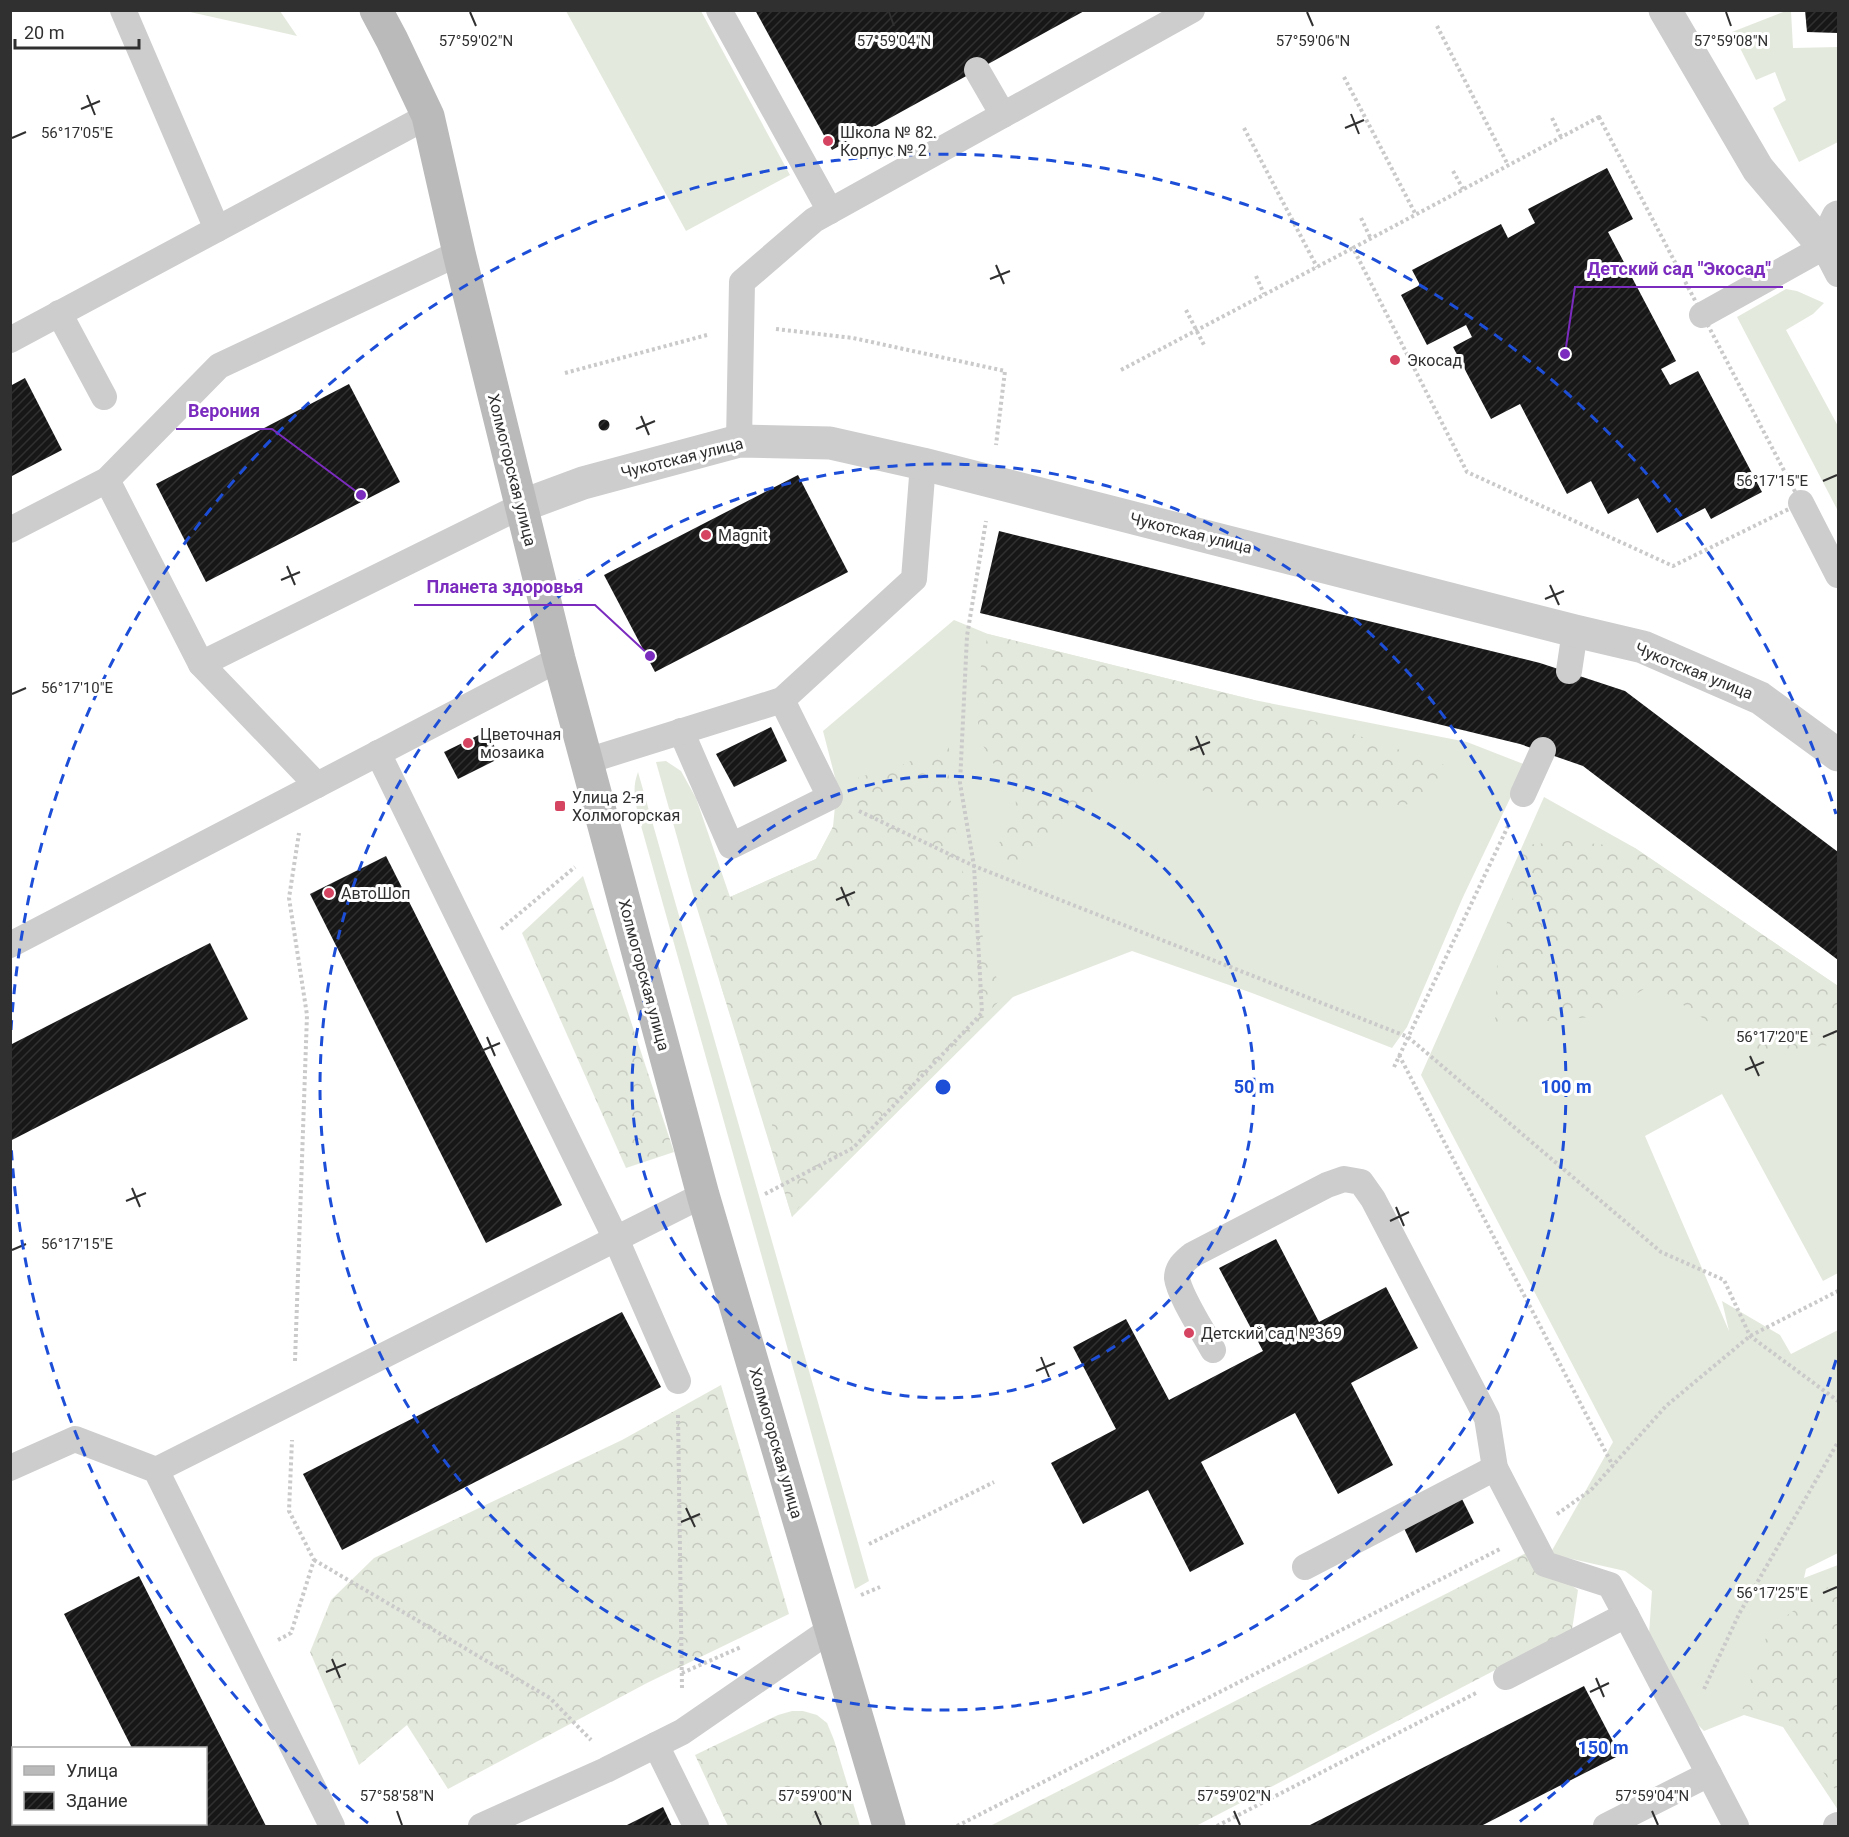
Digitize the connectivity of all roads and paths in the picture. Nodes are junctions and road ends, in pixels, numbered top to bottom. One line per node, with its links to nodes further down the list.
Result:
1 (123, 10): 21 (lane)
2 (376, 10): 10 (main road, Холмогорская улица)
3 (719, 10): 17 (lane)
4 (1192, 10): 9 (lane)
5 (1665, 10): 25 (street)
6 (1437, 26): 14 (path)
7 (977, 70): 9 (lane)
8 (1344, 77): 18 (path)
9 (1003, 115): 17 (lane)
10 (428, 116): 21 (lane); 24 (main road, Холмогорская улица)
11 (1552, 118): 13 (path)
12 (1244, 128): 26 (path)
13 (1561, 137): 14 (path); 31 (path)
14 (1508, 165): 16 (path)
15 (1454, 171): 16 (path)
16 (1463, 189): 18 (path)
17 (830, 211): 37 (lane)
18 (1416, 215): 22 (path)
19 (1839, 217): 25 (street)
20 (1361, 218): 22 (path)
21 (217, 229): 30 (lane)
22 (1371, 238): 23 (path)
23 (1353, 248): 26 (path); 40 (path)
24 (459, 254): 39 (lane); 41 (main road, Холмогорская улица)
25 (1831, 260): 31 (lane)
26 (1317, 267): 28 (path)
27 (1256, 276): 28 (path)
28 (1264, 294): 32 (path)
29 (1186, 310): 32 (path)
30 (59, 313): 33 (lane); 36 (lane)
31 (1702, 315): 40 (path)
32 (1196, 330): 34 (path); 35 (path)
33 (10, 340)
34 (1205, 347)
35 (1120, 370)
36 (104, 397)
37 (739, 441): 38 (street, Чукотская улица); 41 (street, Чукотская улица)
38 (923, 464): 44 (street, Чукотская улица); 48 (lane)
39 (107, 480): 42 (lane); 46 (lane)
40 (1801, 502): 43 (lane)
41 (521, 506): 45 (main road, Холмогорская улица); 46 (lane)
42 (10, 530)
43 (1839, 575)
44 (1575, 632): 47 (lane); 52 (street, Чукотская улица)
45 (559, 659): 51 (lane); 53 (main road, Холмогорская улица)
46 (201, 664): 54 (lane)
47 (1569, 671)
48 (782, 700): 49 (lane); 56 (lane)
49 (681, 731): 53 (lane); 56 (lane)
50 (1543, 750): 55 (lane)
51 (378, 753): 54 (lane); 61 (lane)
52 (1839, 755)
53 (587, 761): 66 (main road, Холмогорская улица)
54 (317, 784): 60 (lane)
55 (1523, 794): 62 (path)
56 (830, 798): 58 (path)
57 (300, 823): 72 (path)
58 (974, 866): 62 (path); 65 (path)
59 (574, 867): 61 (path)
60 (10, 945)
61 (475, 951): 67 (lane)
62 (1408, 1037): 63 (path); 69 (path)
63 (1400, 1055): 64 (path); 75 (path)
64 (1394, 1067)
65 (765, 1194)
66 (703, 1195): 67 (lane); 85 (main road, Холмогорская улица)
67 (616, 1239): 71 (lane); 72 (lane)
68 (1839, 1291): 69 (path)
69 (1750, 1336): 73 (path); 75 (path)
70 (1213, 1350): 77 (lane)
71 (678, 1381): 89 (path)
72 (293, 1401): 78 (lane); 82 (path)
73 (1839, 1401)
74 (1839, 1442): 88 (path)
75 (1613, 1466): 80 (path)
76 (10, 1468): 78 (lane)
77 (1495, 1468): 80 (lane); 83 (lane)
78 (156, 1470): 86 (lane)
79 (994, 1482): 81 (path)
80 (1529, 1535): 84 (lane); 97 (path)
81 (869, 1544)
82 (314, 1560): 86 (path); 91 (path)
83 (1305, 1567)
84 (1626, 1615): 87 (lane); 88 (lane)
85 (830, 1630): 89 (lane); 96 (main road, Холмогорская улица)
86 (248, 1655): 93 (lane)
87 (1506, 1677): 98 (path)
88 (1686, 1730): 92 (lane)
89 (682, 1732): 90 (lane)
90 (656, 1745): 91 (lane); 95 (lane)
91 (606, 1770): 94 (lane)
92 (1709, 1774): 99 (lane); 100 (lane)
93 (332, 1827)
94 (481, 1827)
95 (696, 1827)
96 (889, 1827)
97 (957, 1827)
98 (1217, 1827)
99 (1606, 1827)
100 (1737, 1827)

